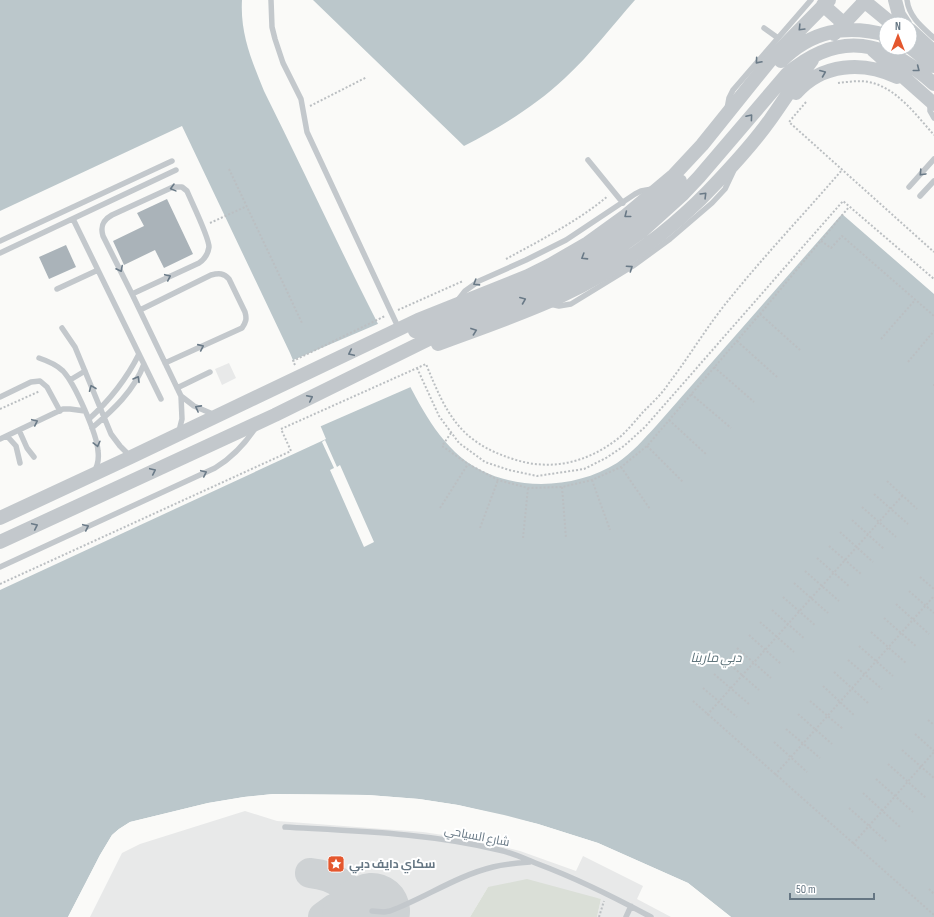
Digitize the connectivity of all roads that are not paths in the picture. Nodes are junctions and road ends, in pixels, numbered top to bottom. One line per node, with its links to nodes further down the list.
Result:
1 (271, 0): 45 (lane)
2 (865, 0): 7 (street); 9 (street)
3 (895, 0): 8 (street)
4 (907, 0): 12 (lane)
5 (821, 2): 6 (lane); 9 (street); 24 (street, one-way to 24)
6 (806, 3): 14 (lane)
7 (883, 16)
8 (900, 16)
9 (844, 24): 20 (street); 23 (street)
10 (764, 28): 14 (lane)
11 (878, 33): 26 (street)
12 (933, 35)
13 (918, 37): 16 (street)
14 (778, 38): 24 (lane, one-way to 24)
15 (918, 44): 18 (street)
16 (934, 52)
17 (918, 53): 19 (street)
18 (934, 56)
19 (934, 66)
20 (909, 82): 22 (street); 23 (street, one-way to 20)
21 (934, 84): 26 (street, one-way to 21)
22 (932, 102): 25 (lane)
23 (781, 103): 48 (street, one-way to 23)
24 (728, 112): 33 (street)
25 (934, 118)
26 (721, 143): 46 (street, one-way to 46); 48 (street, one-way to 26)
27 (588, 160): 35 (lane)
28 (934, 160): 32 (lane, one-way to 32)
29 (172, 161): 37 (lane)
30 (176, 170): 36 (lane)
31 (934, 181): 34 (lane)
32 (909, 187)
33 (658, 188): 35 (lane); 42 (street, one-way to 42)
34 (920, 196)
35 (623, 203): 42 (lane, one-way to 42)
36 (73, 219): 38 (lane); 39 (lane)
37 (0, 241)
38 (0, 253)
39 (98, 270): 40 (lane); 47 (lane)
40 (57, 289)
41 (132, 294): 41 (lane, one-way to 41); 43 (lane)
42 (455, 304): 45 (street)
43 (140, 310): 50 (lane); 50 (lane, one-way to 43)
44 (62, 328): 52 (lane)
45 (399, 330): 46 (street)
46 (386, 336): 62 (street, one-way to 62)
47 (139, 354): 51 (lane); 59 (lane)
48 (397, 356): 65 (street, one-way to 48)
49 (39, 358): 54 (lane)
50 (165, 363): 55 (lane)
51 (144, 364): 58 (lane); 63 (lane, one-way to 51)
52 (85, 371): 54 (lane); 59 (lane, one-way to 52)
53 (210, 372): 55 (lane)
54 (70, 380): 61 (lane)
55 (177, 388): 56 (lane)
56 (181, 396): 62 (lane, one-way to 56); 68 (lane)
57 (0, 397): 60 (lane)
58 (161, 399)
59 (101, 409): 63 (lane); 64 (lane)
60 (60, 411): 61 (lane); 67 (lane, one-way to 60)
61 (85, 411): 64 (lane)
62 (217, 415): 68 (street)
63 (104, 418): 66 (lane); 72 (lane)
64 (89, 419): 66 (lane)
65 (260, 422): 76 (street, one-way to 65); 77 (lane, one-way to 65)
66 (92, 428): 74 (lane, one-way to 74)
67 (19, 430): 69 (lane); 71 (lane)
68 (178, 434): 72 (street)
69 (7, 436): 70 (lane); 73 (lane)
70 (0, 439)
71 (34, 456)
72 (131, 457): 74 (street)
73 (20, 463)
74 (92, 475): 75 (street)
75 (0, 518)
76 (0, 542)
77 (0, 567)
78 (285, 827): 79 (lane, شارع السياحي)
79 (532, 862): 80 (lane, شارع السياحي); 81 (lane)
80 (631, 906): 82 (lane); 83 (lane, شارع السياحي)
81 (372, 911)
82 (626, 917)
83 (651, 917)

